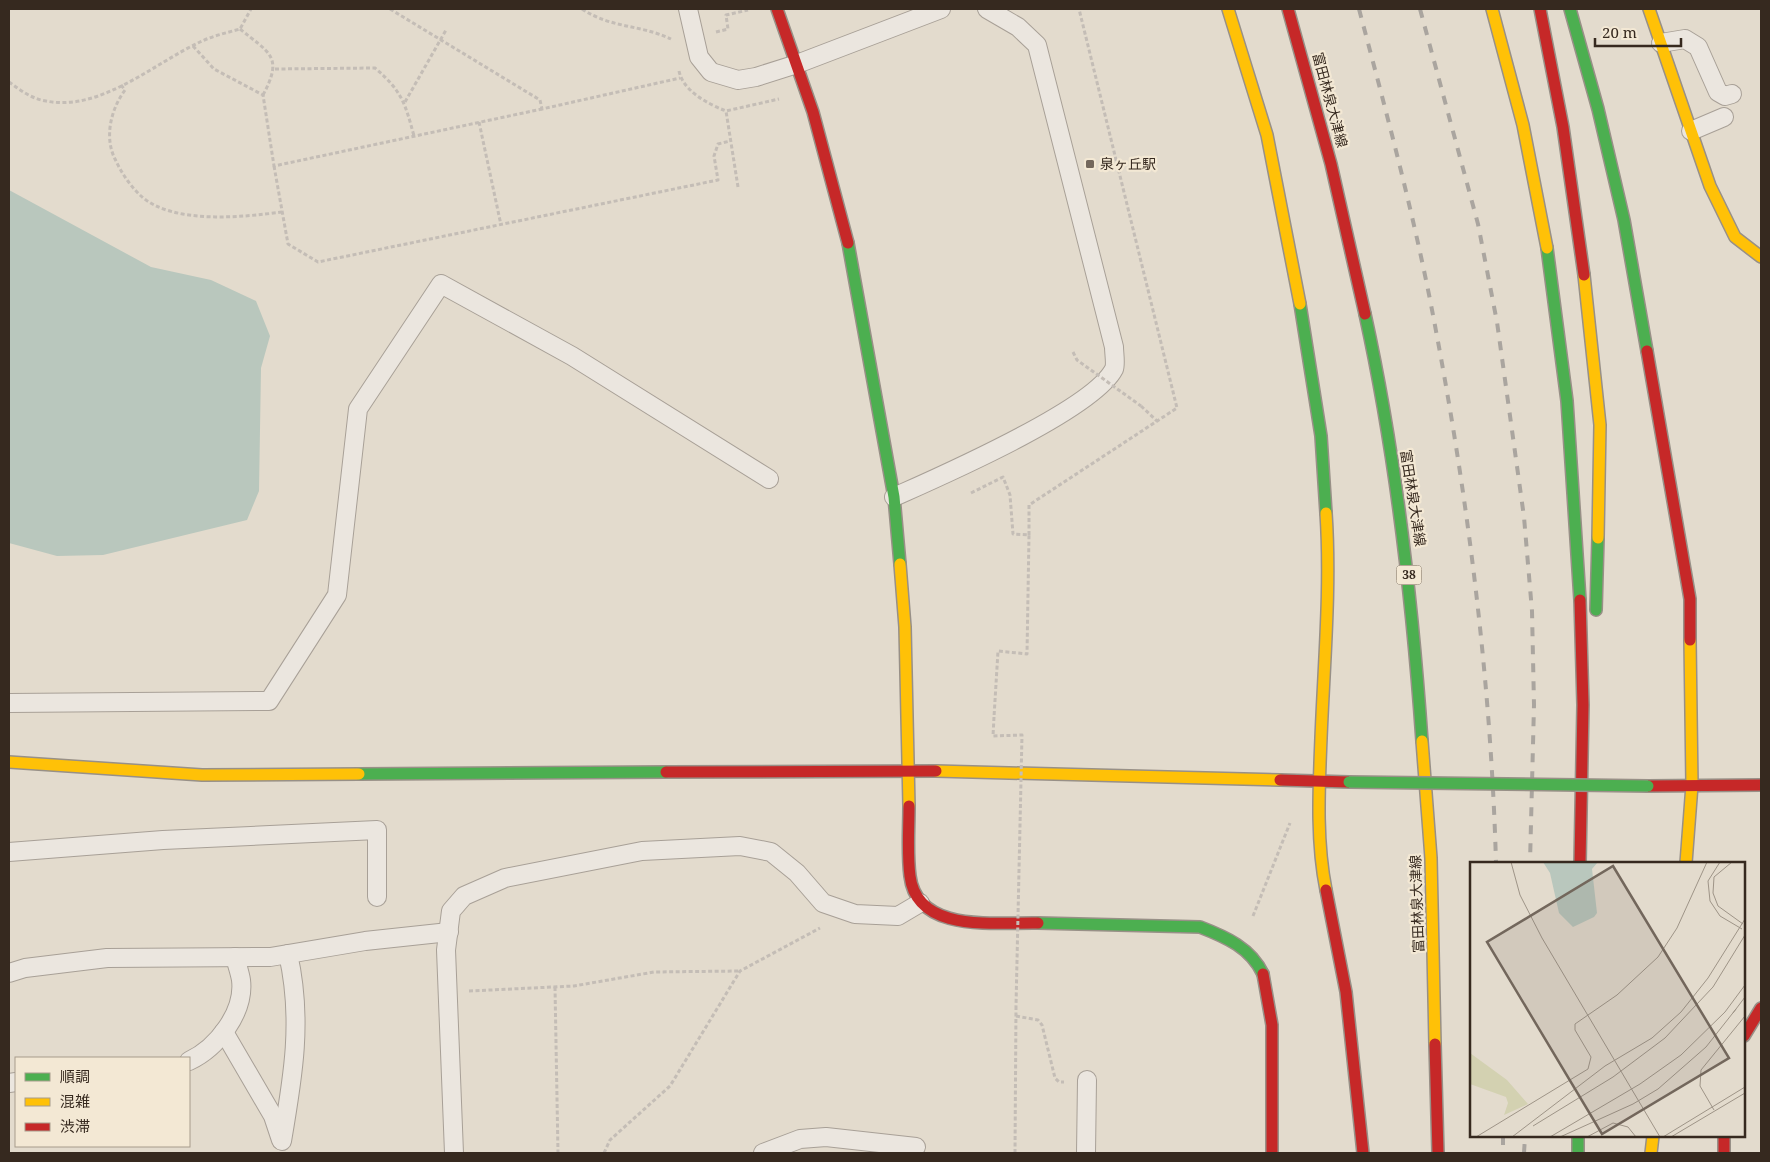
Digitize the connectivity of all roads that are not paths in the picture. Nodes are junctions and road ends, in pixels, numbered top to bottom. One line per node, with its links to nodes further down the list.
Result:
1 (688, 9): 14 (lane)
2 (777, 9): 14 (main road)
3 (941, 9): 14 (lane)
4 (987, 9): 20 (lane)
5 (1228, 9): 26 (main road)
6 (1279, 9): 13 (main road, 38)
7 (1288, 9): 13 (main road, 富田林泉大津線 / 38)
8 (1492, 9): 29 (main road)
9 (1540, 9): 21 (main road)
10 (1570, 9): 27 (main road)
11 (1649, 9): 12 (main road)
12 (1661, 43): 15 (lane); 17 (main road)
13 (1304, 59): 54 (main road, 富田林泉大津線 / 38)
14 (797, 64): 20 (main road)
15 (1732, 94)
16 (1724, 117): 17 (lane)
17 (1691, 131): 18 (main road)
18 (1761, 257)
19 (769, 479): 23 (lane)
20 (894, 497): 25 (main road)
21 (1596, 618)
22 (1593, 656): 29 (main road)
23 (9, 703)
24 (9, 762): 25 (main road)
25 (906, 770): 26 (main road); 34 (main road)
26 (1319, 782): 27 (main road, bridge); 53 (main road)
27 (1692, 785): 28 (main road); 32 (main road)
28 (1761, 785)
29 (1581, 800): 31 (main road)
30 (9, 852): 33 (lane)
31 (1580, 862)
32 (1686, 862)
33 (377, 896)
34 (920, 903): 35 (lane); 52 (main road)
35 (449, 932): 36 (lane); 49 (lane)
36 (288, 954): 37 (lane); 47 (lane)
37 (235, 958): 38 (lane); 40 (lane)
38 (9, 973)
39 (1761, 1008): 41 (main road)
40 (224, 1032): 42 (lane); 47 (lane)
41 (1745, 1034)
42 (190, 1060)
43 (1087, 1080): 51 (lane)
44 (1578, 1137): 55 (main road)
45 (1653, 1137): 56 (main road)
46 (1724, 1137): 57 (main road)
47 (282, 1147)
48 (916, 1147): 50 (lane)
49 (454, 1153)
50 (763, 1153)
51 (1086, 1153)
52 (1272, 1153)
53 (1363, 1153)
54 (1438, 1153)
55 (1578, 1153)
56 (1651, 1153)
57 (1724, 1153)

